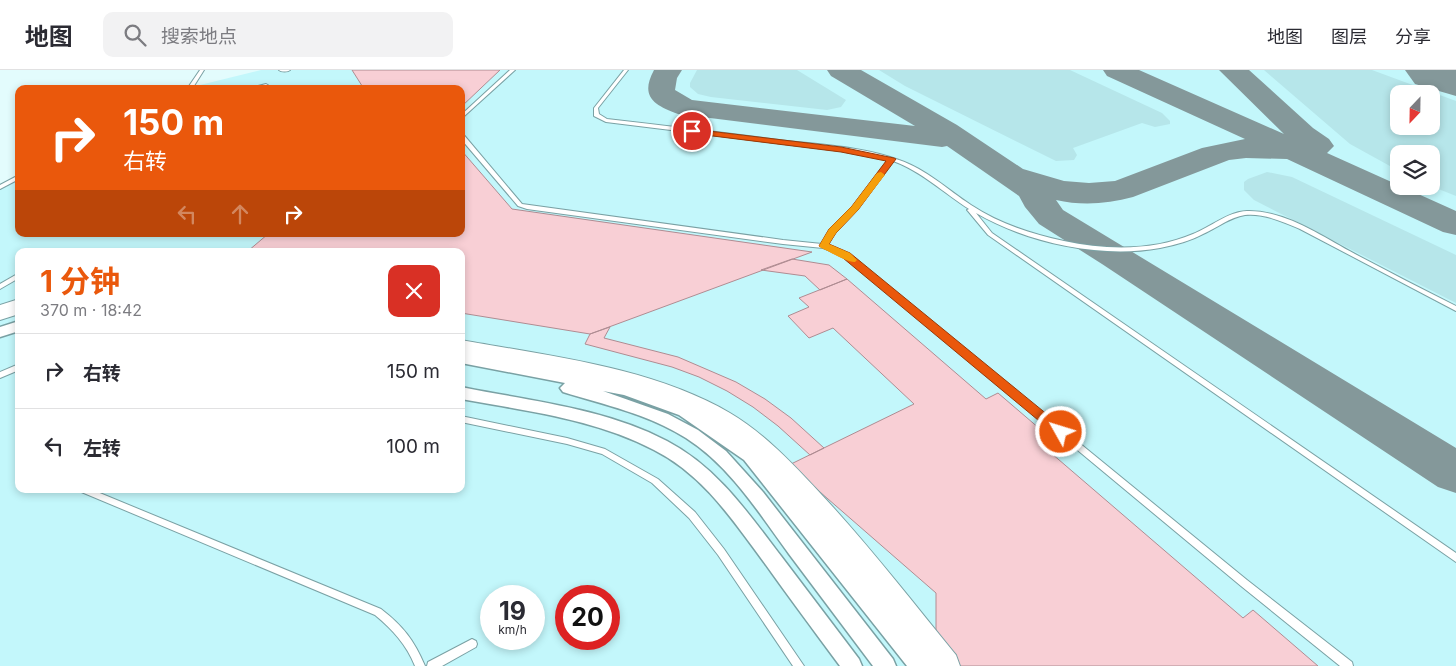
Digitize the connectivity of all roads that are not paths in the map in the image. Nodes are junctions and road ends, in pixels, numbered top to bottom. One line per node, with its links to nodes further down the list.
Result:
1 (202, 70): 6 (lane)
2 (281, 70): 3 (lane)
3 (288, 70)
4 (513, 70): 7 (lane)
5 (626, 70): 9 (lane)
6 (192, 85)
7 (465, 114)
8 (465, 140): 13 (lane)
9 (892, 159): 12 (lane); 13 (lane)
10 (15, 179): 11 (lane)
11 (0, 187)
12 (968, 206): 17 (lane); 29 (lane)
13 (824, 246): 38 (lane)
14 (15, 278): 15 (lane)
15 (0, 287)
16 (15, 307): 18 (highway)
17 (1456, 309)
18 (0, 313)
19 (15, 327): 20 (street)
20 (0, 332)
21 (465, 349): 37 (highway)
22 (465, 359): 36 (street)
23 (465, 368): 35 (street)
24 (15, 369): 25 (lane)
25 (0, 375)
26 (465, 394): 34 (street)
27 (465, 420): 33 (lane)
28 (92, 493): 31 (lane)
29 (1456, 558)
30 (472, 644): 32 (lane)
31 (420, 666)
32 (432, 666)
33 (799, 666)
34 (852, 666)
35 (886, 666)
36 (920, 666)
37 (944, 666)
38 (1348, 666)

